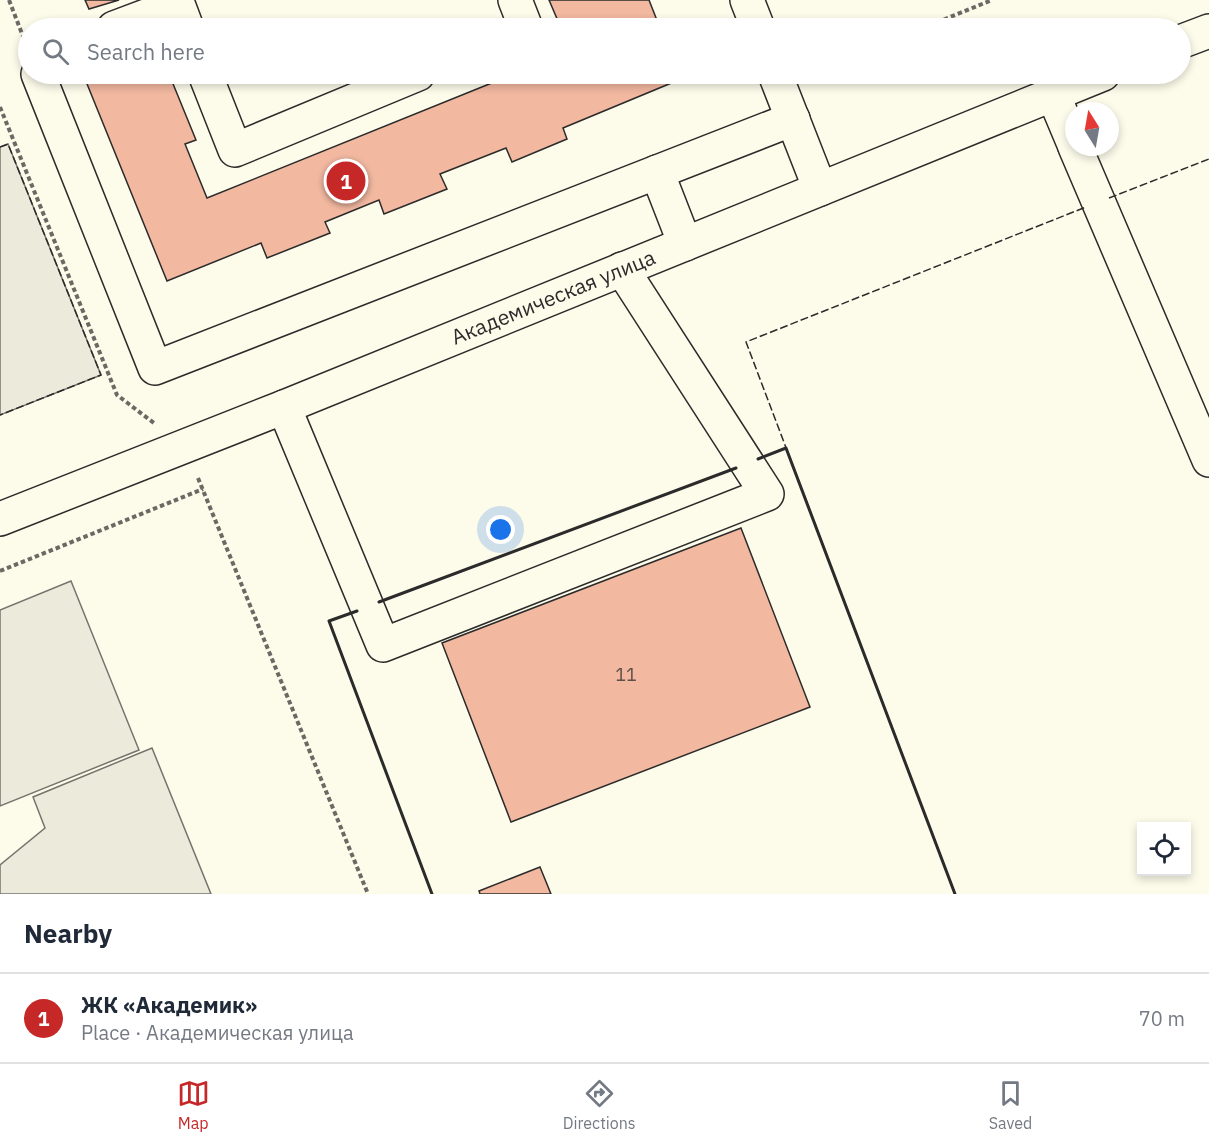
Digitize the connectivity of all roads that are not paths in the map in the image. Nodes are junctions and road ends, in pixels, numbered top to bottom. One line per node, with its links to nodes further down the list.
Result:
1 (515, 0): 5 (street)
2 (747, 0): 6 (street)
3 (141, 18): 4 (street)
4 (184, 18)
5 (522, 18)
6 (754, 18)
7 (1209, 31): 8 (street)
8 (1191, 38)
9 (42, 84): 18 (street)
10 (209, 84): 11 (street)
11 (394, 84)
12 (780, 84): 15 (street)
13 (1078, 84): 14 (street, Академическая улица)
14 (1053, 94): 16 (street); 19 (street, Академическая улица)
15 (793, 118): 18 (street); 19 (street)
16 (1065, 122)
17 (1080, 156): 23 (street)
18 (657, 172): 20 (street)
19 (820, 189): 20 (street, Академическая улица)
20 (685, 244): 21 (street, Академическая улица)
21 (622, 269): 22 (street, Академическая улица); 22 (street)
22 (284, 407): 24 (street, Академическая улица)
23 (1209, 460)
24 (0, 519)

